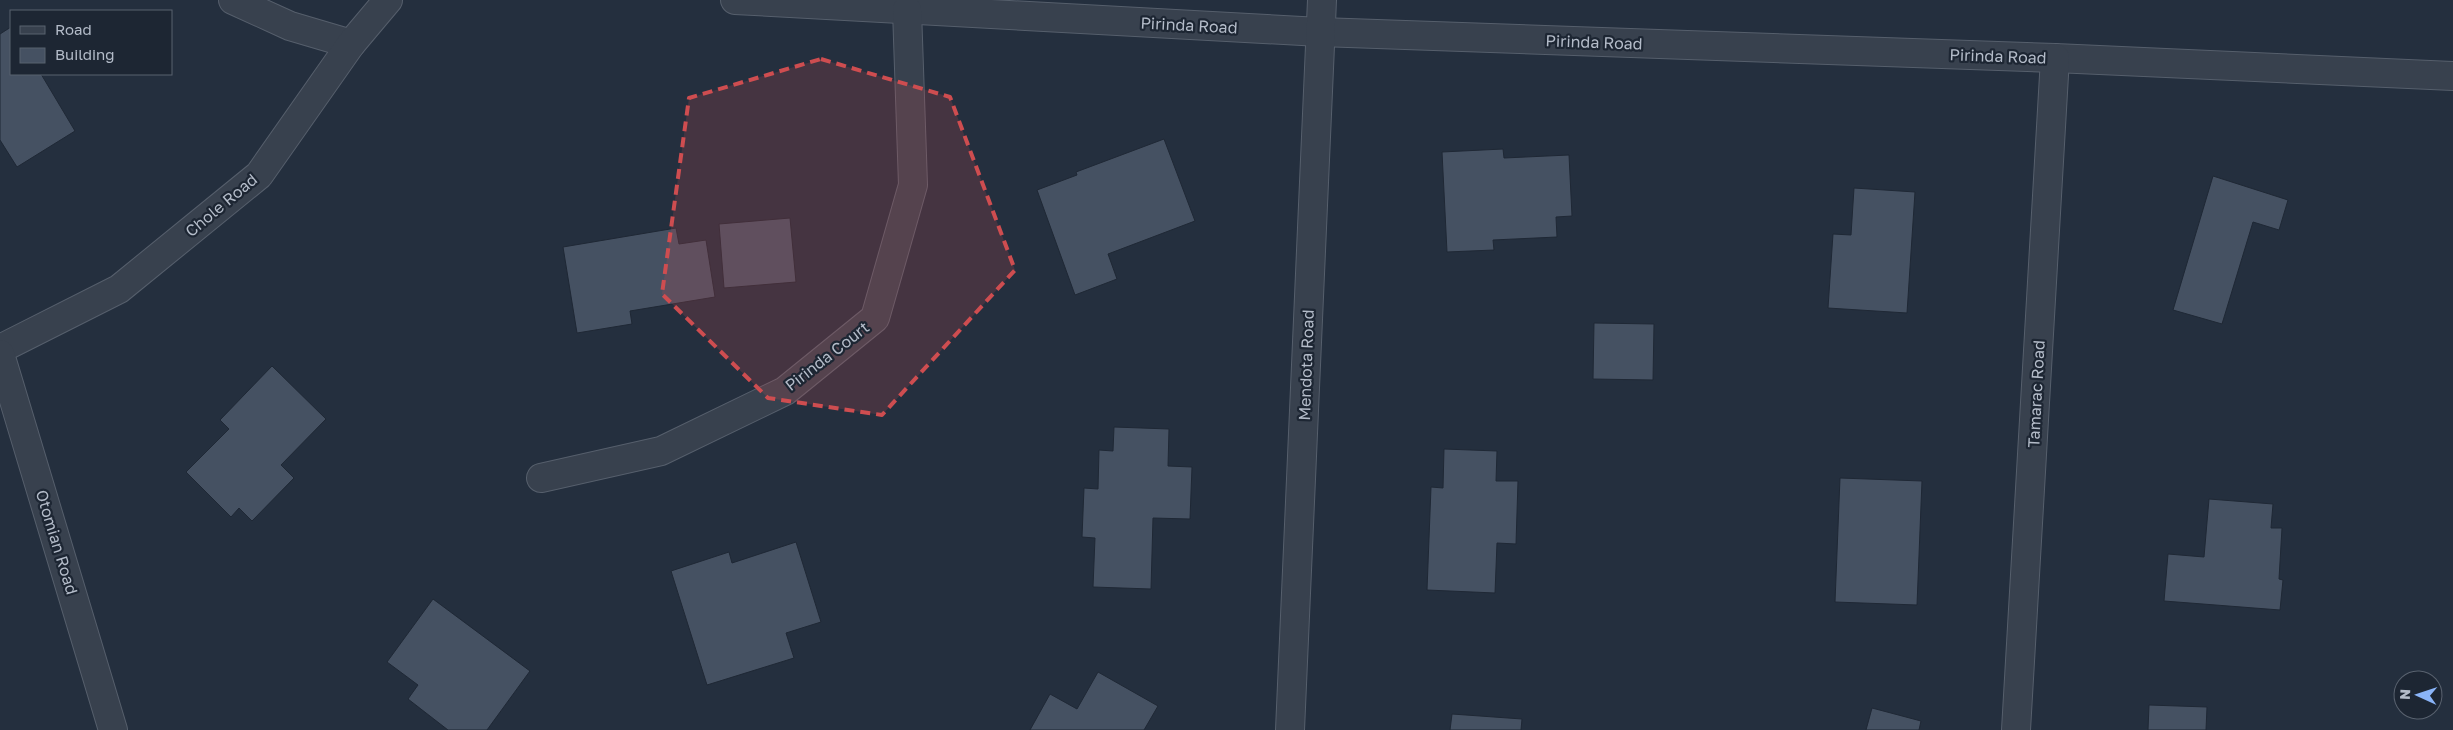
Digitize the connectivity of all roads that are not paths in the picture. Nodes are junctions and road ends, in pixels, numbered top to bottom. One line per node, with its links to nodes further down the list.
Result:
1 (233, 0): 7 (street)
2 (388, 0): 7 (street, Chole Road)
3 (735, 0): 5 (street, Pirinda Road)
4 (1322, 0): 6 (street, Mendota Road)
5 (907, 10): 6 (street, Pirinda Road); 12 (street, Pirinda Court)
6 (1320, 32): 8 (street, Pirinda Road); 14 (street, Mendota Road)
7 (352, 44): 10 (street, Chole Road)
8 (2055, 58): 9 (street, Pirinda Road); 15 (street, Tamarac Road)
9 (2453, 76)
10 (0, 349)
11 (0, 354): 13 (street, Otomian Road)
12 (541, 478)
13 (113, 730)
14 (1290, 730)
15 (2016, 730)

